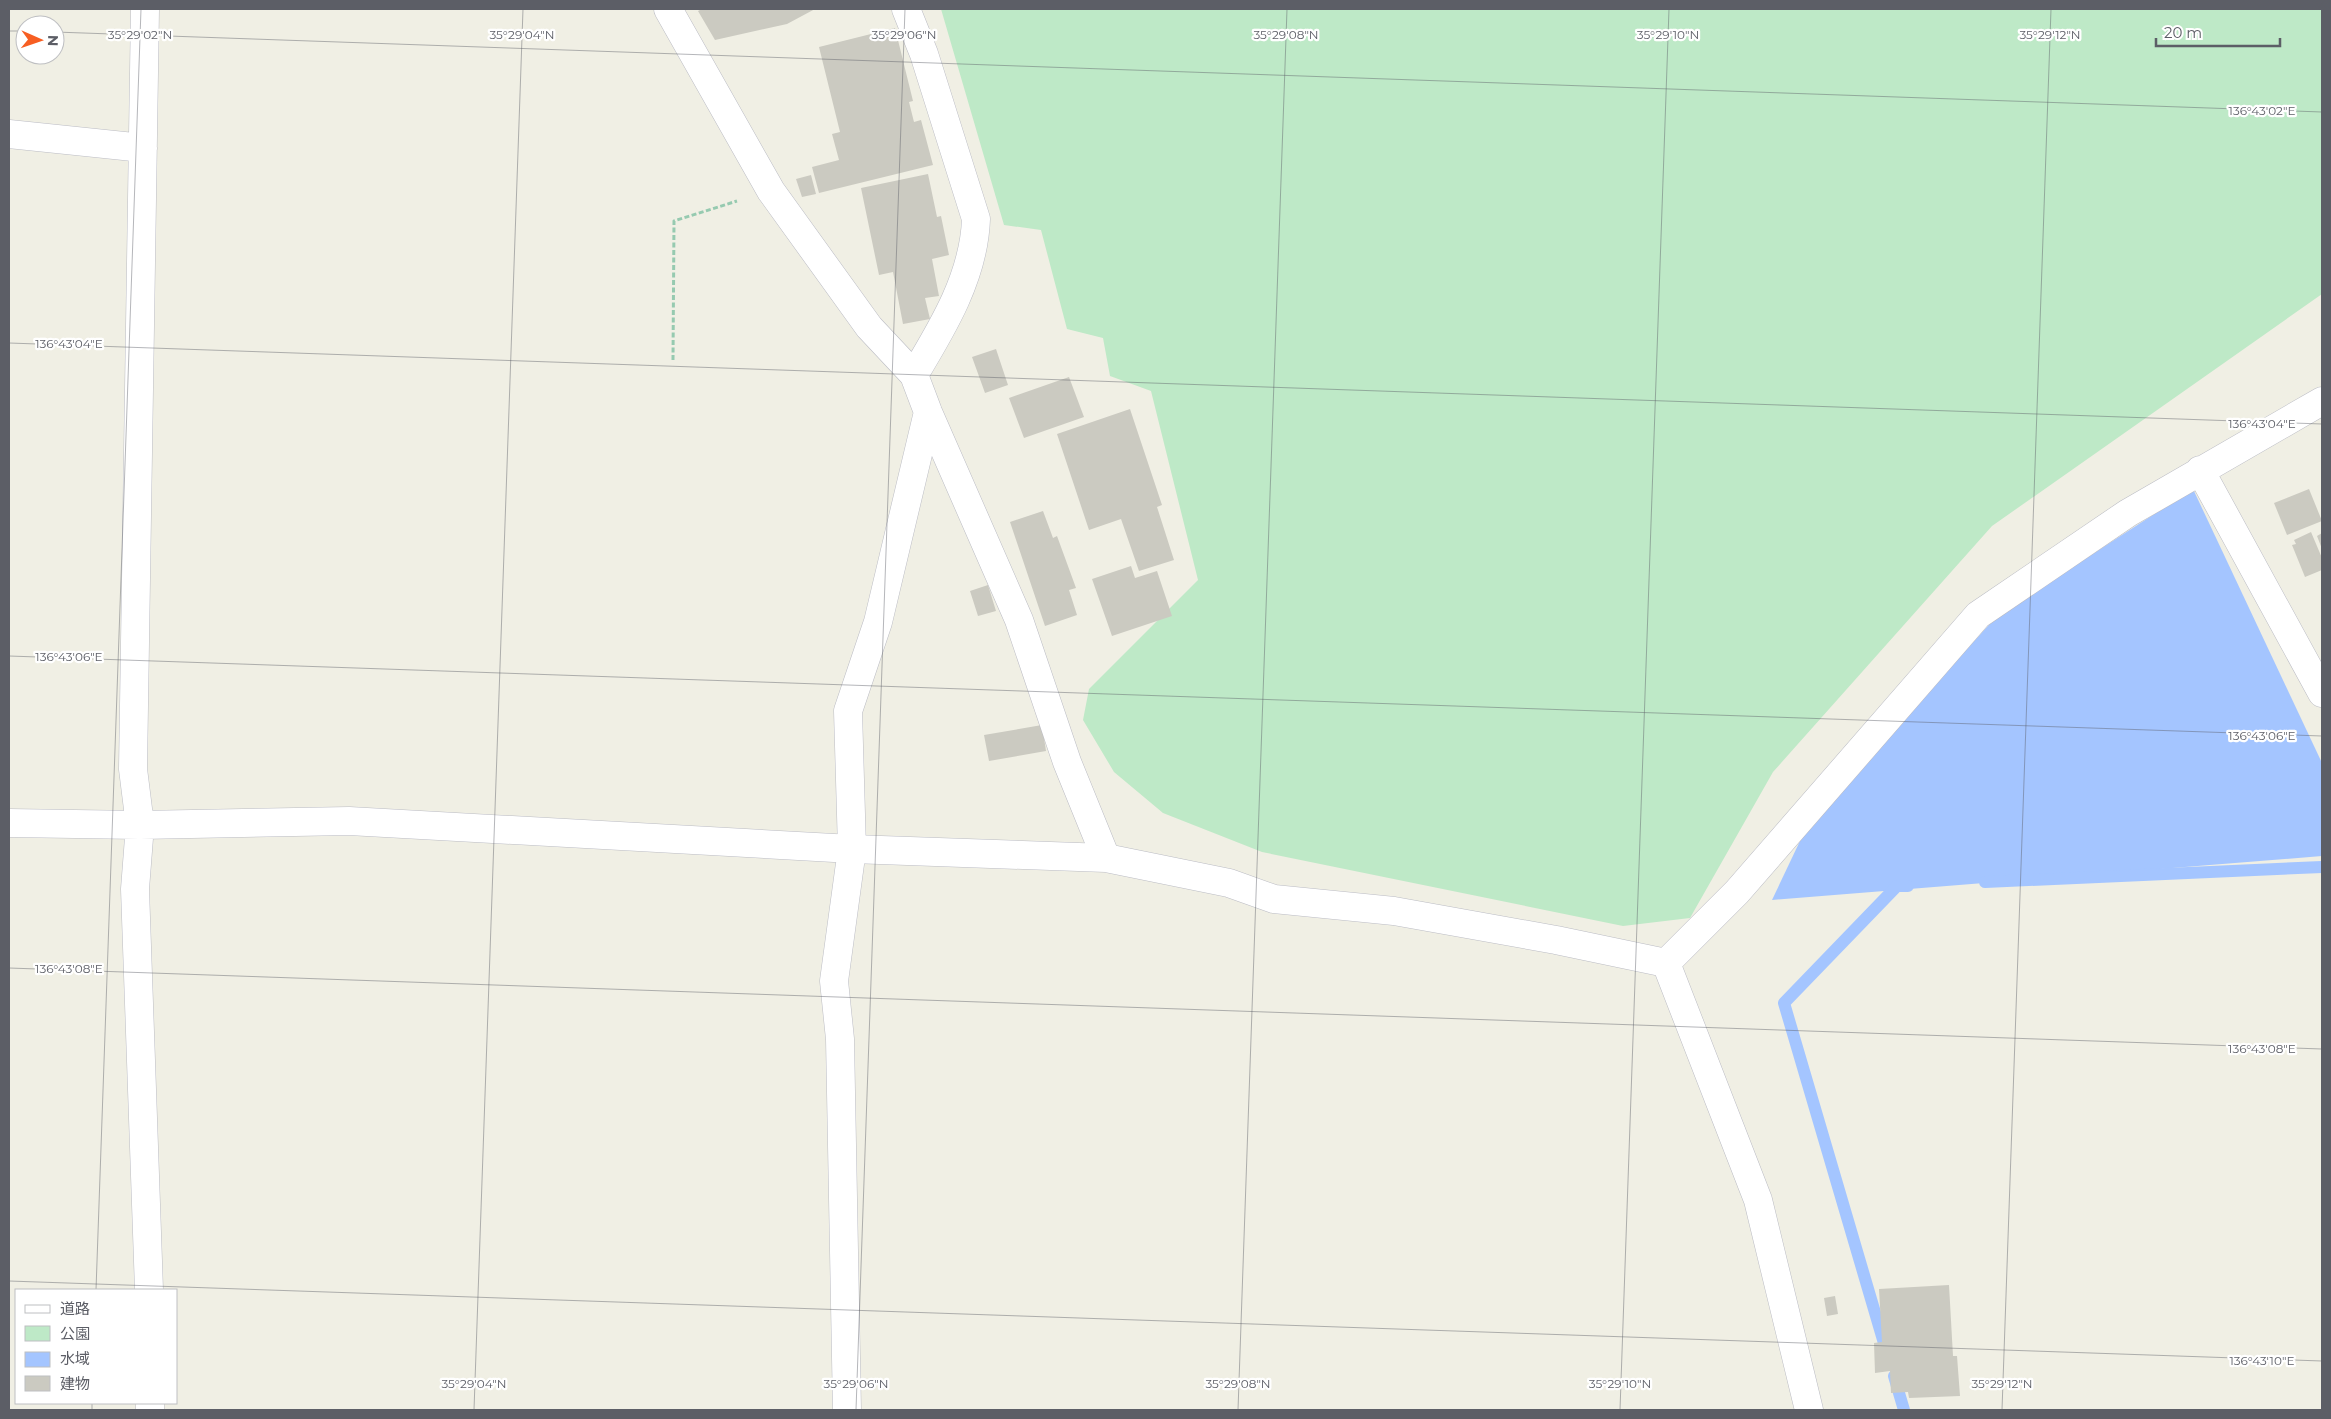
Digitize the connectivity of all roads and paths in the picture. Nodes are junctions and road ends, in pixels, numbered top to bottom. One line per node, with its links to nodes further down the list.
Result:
1 (145, 9): 5 (street)
2 (668, 9): 6 (street)
3 (906, 9): 8 (street)
4 (9, 134): 5 (street)
5 (143, 148): 14 (street)
6 (771, 190): 7 (path); 8 (street)
7 (673, 360)
8 (914, 375): 10 (street)
9 (2322, 401): 11 (street)
10 (928, 412): 15 (street); 16 (street)
11 (2200, 470): 12 (street); 17 (street)
12 (2322, 693)
13 (9, 823): 14 (street)
14 (140, 825): 15 (street); 18 (street)
15 (852, 849): 16 (street); 19 (street)
16 (1106, 858): 17 (street)
17 (1666, 963): 20 (street)
18 (149, 1289)
19 (847, 1410)
20 (1810, 1410)

